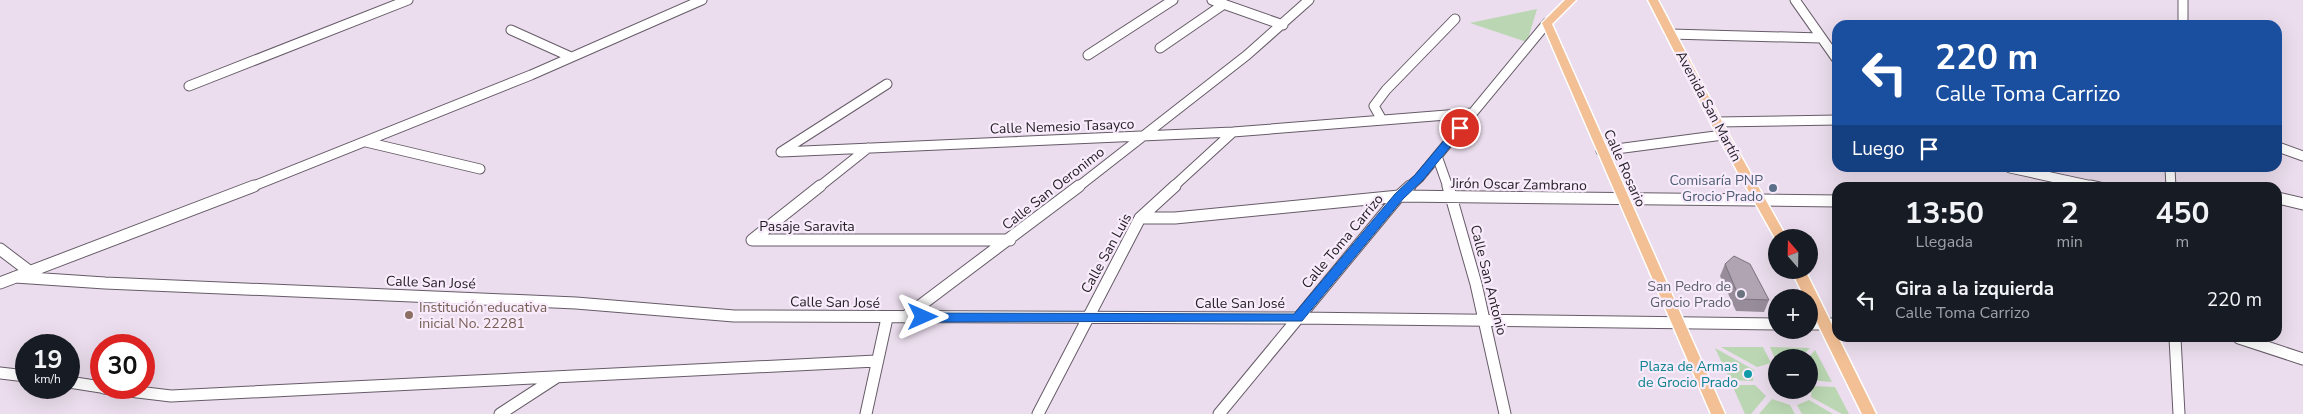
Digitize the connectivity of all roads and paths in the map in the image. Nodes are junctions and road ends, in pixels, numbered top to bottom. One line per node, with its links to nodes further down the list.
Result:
1 (408, 0): 23 (street)
2 (702, 0): 21 (street)
3 (1173, 0): 20 (street)
4 (1212, 0): 10 (street)
5 (1309, 0): 14 (street, Calle San Oeronimo)
6 (1571, 0): 13 (main road, Calle Toma Carrizo)
7 (1652, 0): 16 (main road, Avenida San Martín)
8 (1794, 0): 17 (street)
9 (2183, 0): 12 (street)
10 (1224, 4): 14 (street); 18 (street)
11 (1455, 19): 25 (street)
12 (2183, 20)
13 (1547, 23): 24 (street, Calle Toma Carrizo); 34 (main road, Calle Rosario)
14 (1283, 25): 30 (street, Calle San Oeronimo)
15 (511, 30): 21 (street)
16 (1670, 34): 17 (street); 27 (main road, Avenida San Martín)
17 (1821, 38): 19 (street)
18 (1160, 48)
19 (1832, 53)
20 (1088, 55)
21 (571, 57): 31 (street)
22 (888, 84): 32 (street, Calle Nemesio Tasayco)
23 (189, 86)
24 (1472, 113): 25 (street, Calle Nemesio Tasayco); 35 (street, Calle Toma Carrizo)
25 (1382, 120): 28 (street, Calle Nemesio Tasayco)
26 (1832, 120): 27 (street)
27 (1717, 122): 29 (main road, Avenida San Martín)
28 (1233, 132): 30 (street, Calle Nemesio Tasayco); 47 (street, Calle San Luis)
29 (1723, 135): 34 (street); 43 (main road, Avenida San Martín)
30 (1140, 137): 32 (street, Calle Nemesio Tasayco); 49 (street, Calle San Oeronimo)
31 (366, 142): 37 (street); 51 (street)
32 (868, 148): 49 (street, Pasaje Saravita)
33 (2282, 148): 36 (street)
34 (1601, 151): 42 (main road, Calle Rosario)
35 (1436, 156): 40 (street, Calle Toma Carrizo); 41 (street, Calle San Antonio)
36 (2303, 156)
37 (480, 169)
38 (2028, 172): 39 (street)
39 (2073, 182)
40 (1399, 196): 41 (street, Jirón Oscar Zambrano); 47 (street, Jirón Oscar Zambrano); 58 (street, Calle Toma Carrizo)
41 (1452, 197): 42 (street, Jirón Oscar Zambrano); 59 (street, Calle San Antonio)
42 (1622, 199): 43 (street, Jirón Oscar Zambrano); 60 (main road, Calle Rosario)
43 (1760, 199): 45 (street, Jirón Oscar Zambrano); 48 (main road, Avenida San Martín)
44 (2282, 199): 46 (street)
45 (1832, 201)
46 (2303, 204)
47 (1140, 218): 57 (street, Calle San Luis)
48 (1776, 229)
49 (1010, 240): 55 (street, Calle San Oeronimo)
50 (0, 249): 51 (street)
51 (29, 271): 52 (street)
52 (15, 277): 54 (street); 56 (street, Calle San José)
53 (1804, 279): 63 (main road)
54 (0, 283)
55 (905, 317): 56 (street, Calle San José); 57 (street, Calle San José)
56 (886, 318): 68 (street)
57 (1088, 318): 58 (street, Calle San José); 75 (street, Calle San Luis)
58 (1297, 318): 59 (street, Calle San José); 76 (street, Calle Toma Carrizo)
59 (1484, 320): 60 (street, Calle San José); 77 (street, Calle San Antonio)
60 (1680, 324): 61 (street, Calle San José); 78 (main road, Calle Rosario)
61 (1768, 324)
62 (1818, 324): 63 (street)
63 (1832, 324)
64 (1839, 342): 79 (main road)
65 (2176, 342): 80 (street)
66 (2251, 342): 67 (street)
67 (2303, 359)
68 (876, 361): 71 (street); 74 (street)
69 (0, 372): 70 (street)
70 (15, 374)
71 (558, 376): 72 (street); 73 (street)
72 (155, 394)
73 (500, 414)
74 (866, 414)
75 (1038, 414)
76 (1219, 414)
77 (1505, 414)
78 (1718, 414)
79 (1869, 414)
80 (2179, 414)

